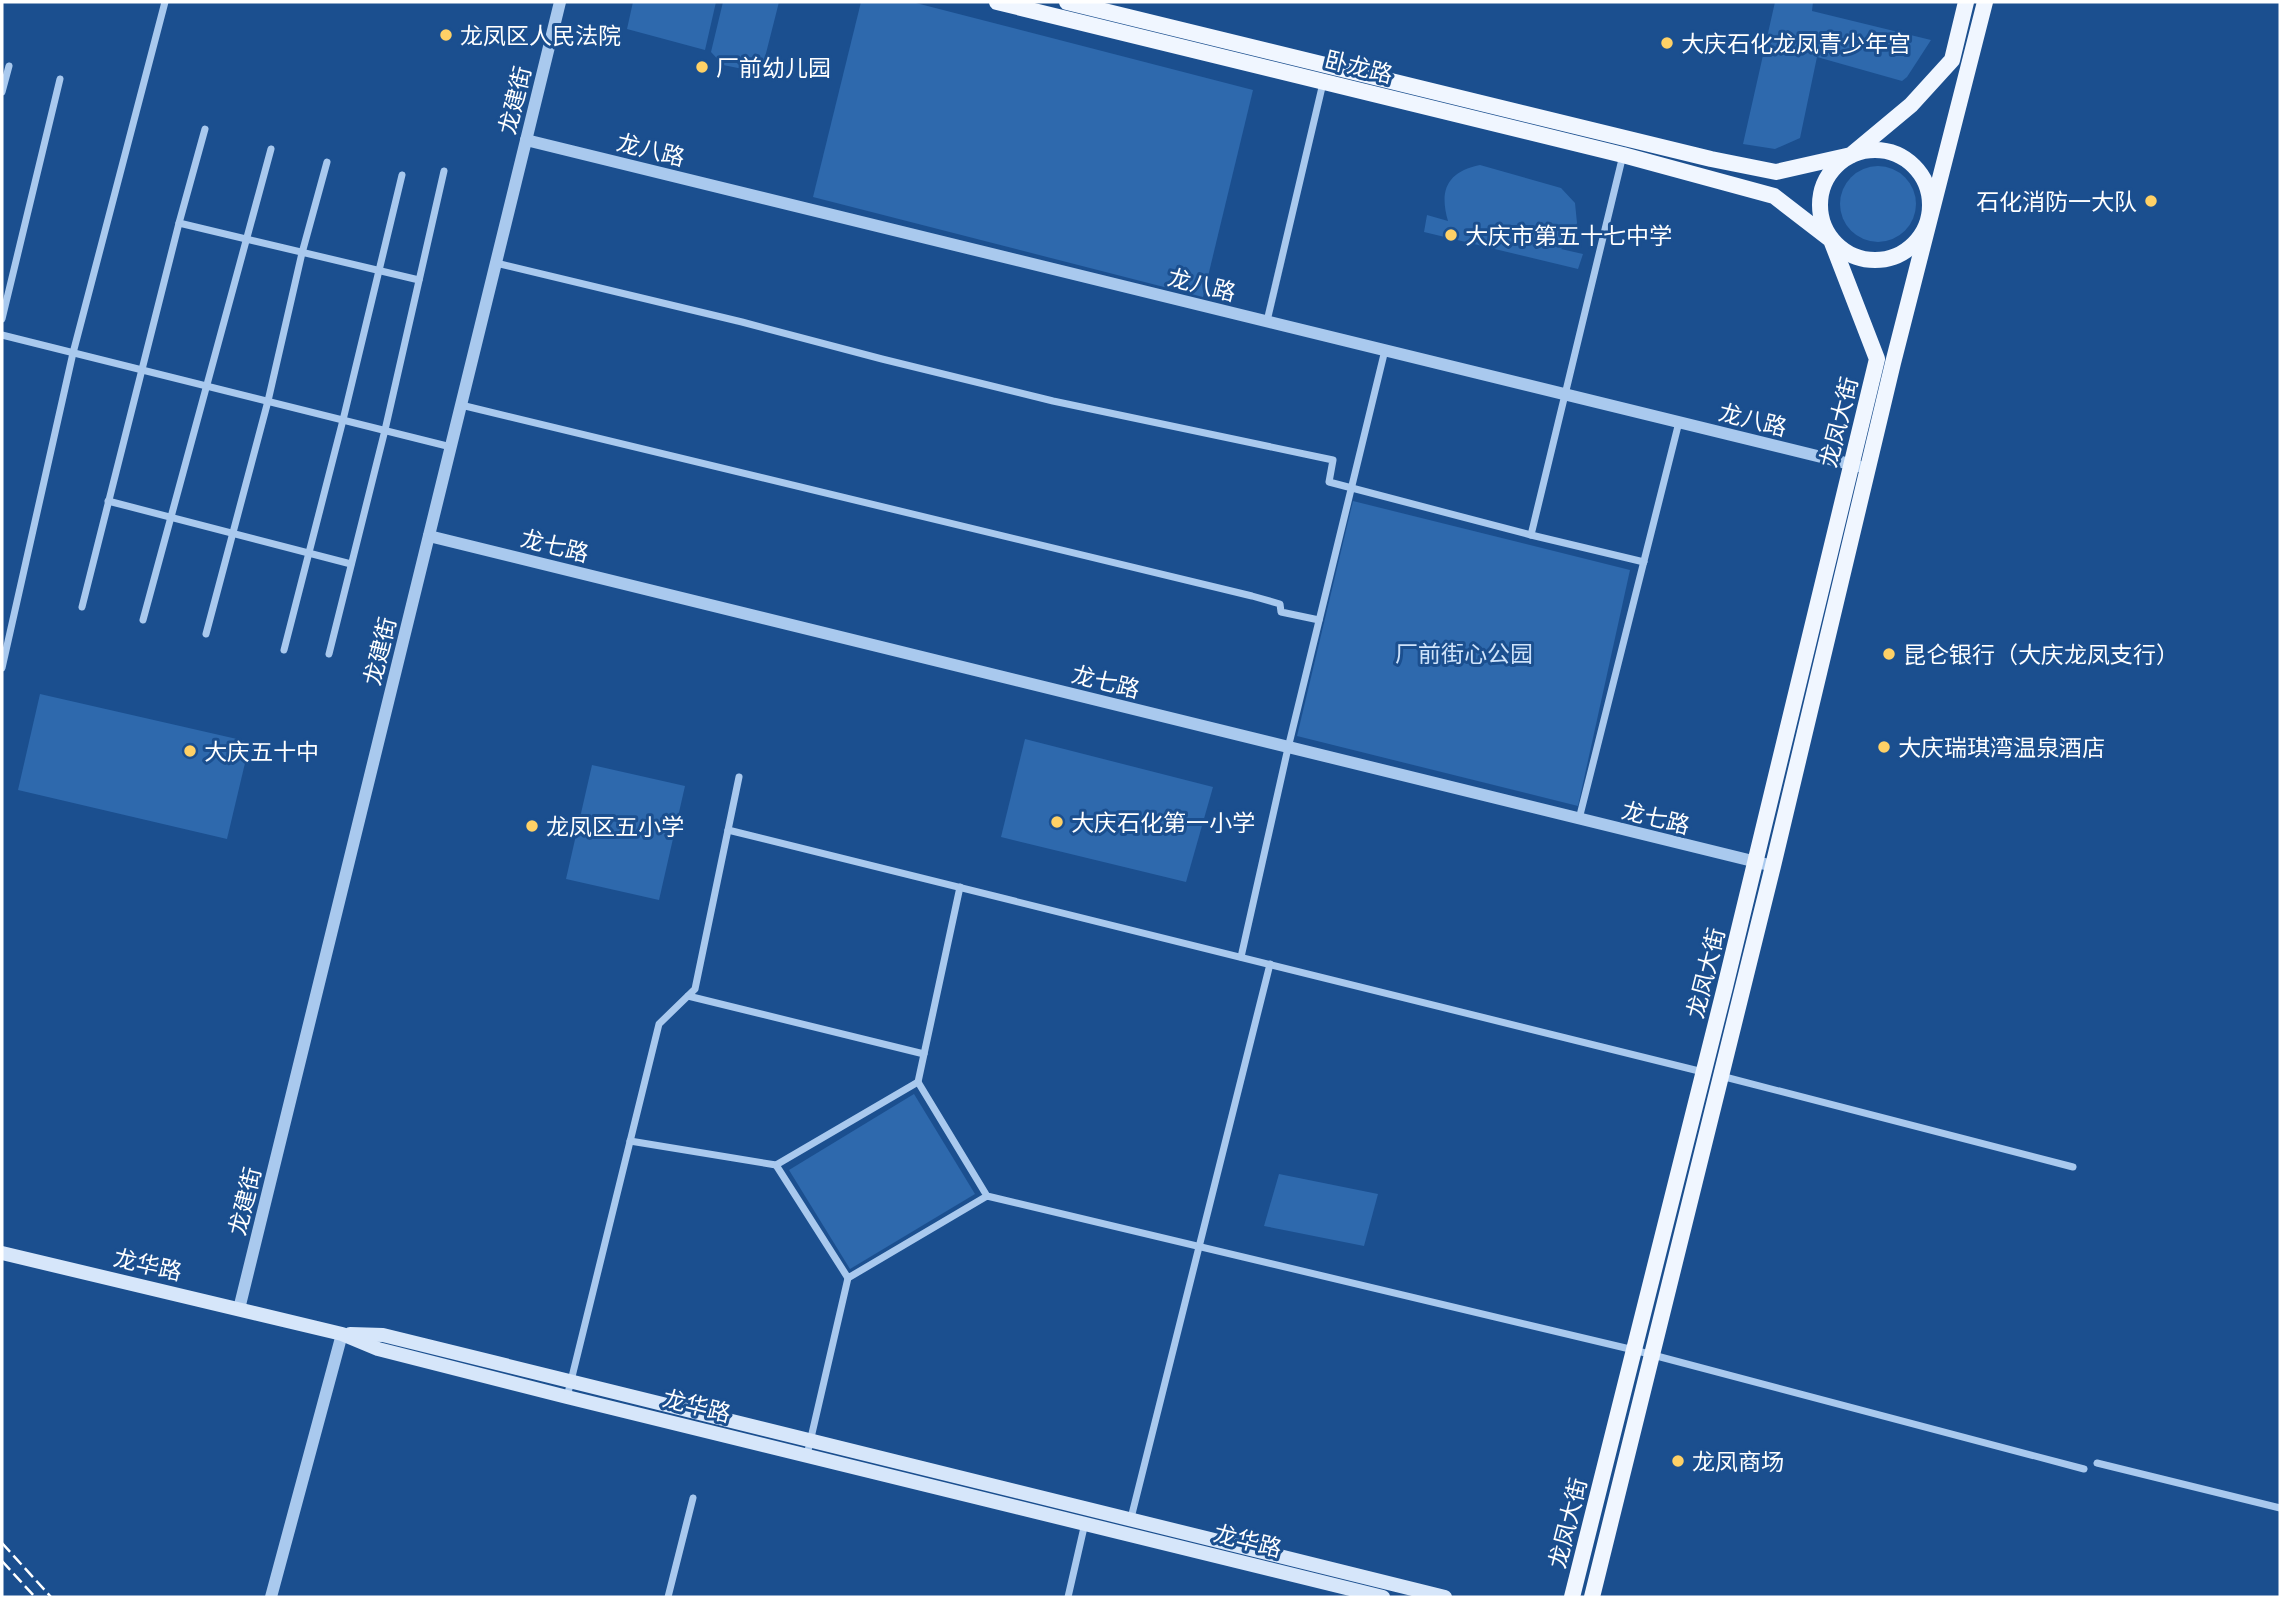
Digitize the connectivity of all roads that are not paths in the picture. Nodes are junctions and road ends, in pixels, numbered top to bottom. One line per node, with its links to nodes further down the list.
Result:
1 (165, 2): 31 (street)
2 (560, 2): 12 (street, 龙建街)
3 (997, 2): 8 (main road, 卧龙路)
4 (1068, 2): 8 (main road, 卧龙路)
5 (1966, 2): 15 (main road)
6 (1985, 2): 19 (main road, 龙凤大街)
7 (9, 66): 10 (street)
8 (1326, 73): 14 (main road, 卧龙路); 15 (main road, 卧龙路); 28 (street)
9 (60, 79): 27 (street)
10 (2, 92)
11 (205, 130): 20 (street)
12 (526, 140): 24 (street, 龙建街); 28 (street, 龙八路)
13 (271, 149): 21 (street)
14 (1623, 155): 22 (main road, 卧龙路); 34 (street)
15 (1852, 155): 19 (main road); 22 (main road)
16 (327, 162): 23 (street)
17 (444, 172): 26 (street)
18 (402, 175): 25 (street)
19 (1930, 219): 22 (main road); 42 (main road, 龙凤大街)
20 (179, 223): 21 (street); 32 (street)
21 (246, 239): 23 (street); 33 (street)
22 (1831, 240): 41 (main road, 龙凤大街)
23 (302, 253): 25 (street); 35 (street)
24 (496, 263): 36 (street, 龙建街); 43 (street)
25 (379, 271): 26 (street); 37 (street)
26 (419, 280): 39 (street)
27 (2, 319)
28 (1267, 321): 30 (street, 龙八路)
29 (2, 335): 31 (street)
30 (1385, 350): 34 (street, 龙八路); 43 (street)
31 (73, 353): 32 (street); 58 (street)
32 (143, 370): 33 (street); 44 (street)
33 (207, 386): 35 (street); 45 (street)
34 (1565, 394): 38 (street, 龙八路); 47 (street)
35 (268, 401): 37 (street); 46 (street)
36 (461, 405): 40 (street, 龙建街); 54 (street)
37 (343, 420): 39 (street); 49 (street)
38 (1679, 422): 41 (street, 龙八路); 50 (street)
39 (385, 430): 40 (street); 51 (street)
40 (451, 447): 48 (street, 龙建街)
41 (1851, 464): 42 (street, 龙八路); 63 (main road, 龙凤大街)
42 (1868, 469): 64 (main road, 龙凤大街)
43 (1352, 487): 47 (street); 54 (street)
44 (108, 502): 45 (street); 52 (street)
45 (169, 517): 46 (street); 53 (street)
46 (233, 534): 49 (street); 55 (street)
47 (1531, 535): 50 (street)
48 (429, 536): 59 (street, 龙七路); 80 (street, 龙建街)
49 (308, 553): 51 (street); 56 (street)
50 (1644, 562): 61 (street)
51 (351, 564): 57 (street)
52 (82, 607)
53 (143, 620)
54 (1319, 620): 59 (street)
55 (206, 634)
56 (284, 650)
57 (328, 654)
58 (2, 668)
59 (1288, 748): 61 (street, 龙七路); 66 (street)
60 (739, 777): 62 (street)
61 (1579, 820): 63 (street, 龙七路)
62 (728, 830): 65 (street); 68 (street)
63 (1755, 863): 64 (street, 龙七路); 70 (main road, 龙凤大街)
64 (1773, 866): 71 (main road, 龙凤大街)
65 (960, 887): 66 (street); 69 (street)
66 (1241, 957): 67 (street)
67 (1270, 964): 70 (street); 77 (street)
68 (688, 996): 69 (street); 73 (street)
69 (924, 1054): 72 (street)
70 (1703, 1072): 71 (street); 82 (main road, 龙凤大街)
71 (1721, 1076): 75 (street); 83 (main road, 龙凤大街)
72 (918, 1083): 74 (street); 76 (street)
73 (630, 1141): 74 (street); 84 (street)
74 (776, 1165): 79 (street)
75 (2073, 1167)
76 (987, 1196): 77 (street); 79 (street)
77 (1199, 1247): 82 (street); 92 (street)
78 (2, 1253): 80 (main road, 龙华路)
79 (848, 1278): 86 (street)
80 (239, 1309): 81 (main road, 龙华路)
81 (342, 1334): 84 (main road); 85 (main road, 龙华路); 93 (street)
82 (1634, 1350): 83 (street); 98 (main road, 龙凤大街)
83 (1652, 1355): 88 (street); 99 (main road, 龙凤大街)
84 (571, 1381): 85 (street); 86 (main road)
85 (567, 1397): 86 (main road, 龙华路)
86 (809, 1448): 91 (main road, 龙华路); 92 (main road)
87 (2098, 1463): 90 (street)
88 (2084, 1469)
89 (693, 1498): 94 (street)
90 (2280, 1508)
91 (1086, 1523): 92 (main road, 龙华路); 95 (street)
92 (1129, 1526): 96 (main road, 龙华路); 97 (main road)
93 (271, 1597)
94 (668, 1597)
95 (1068, 1597)
96 (1383, 1597)
97 (1445, 1597)
98 (1572, 1597)
99 (1592, 1597)

